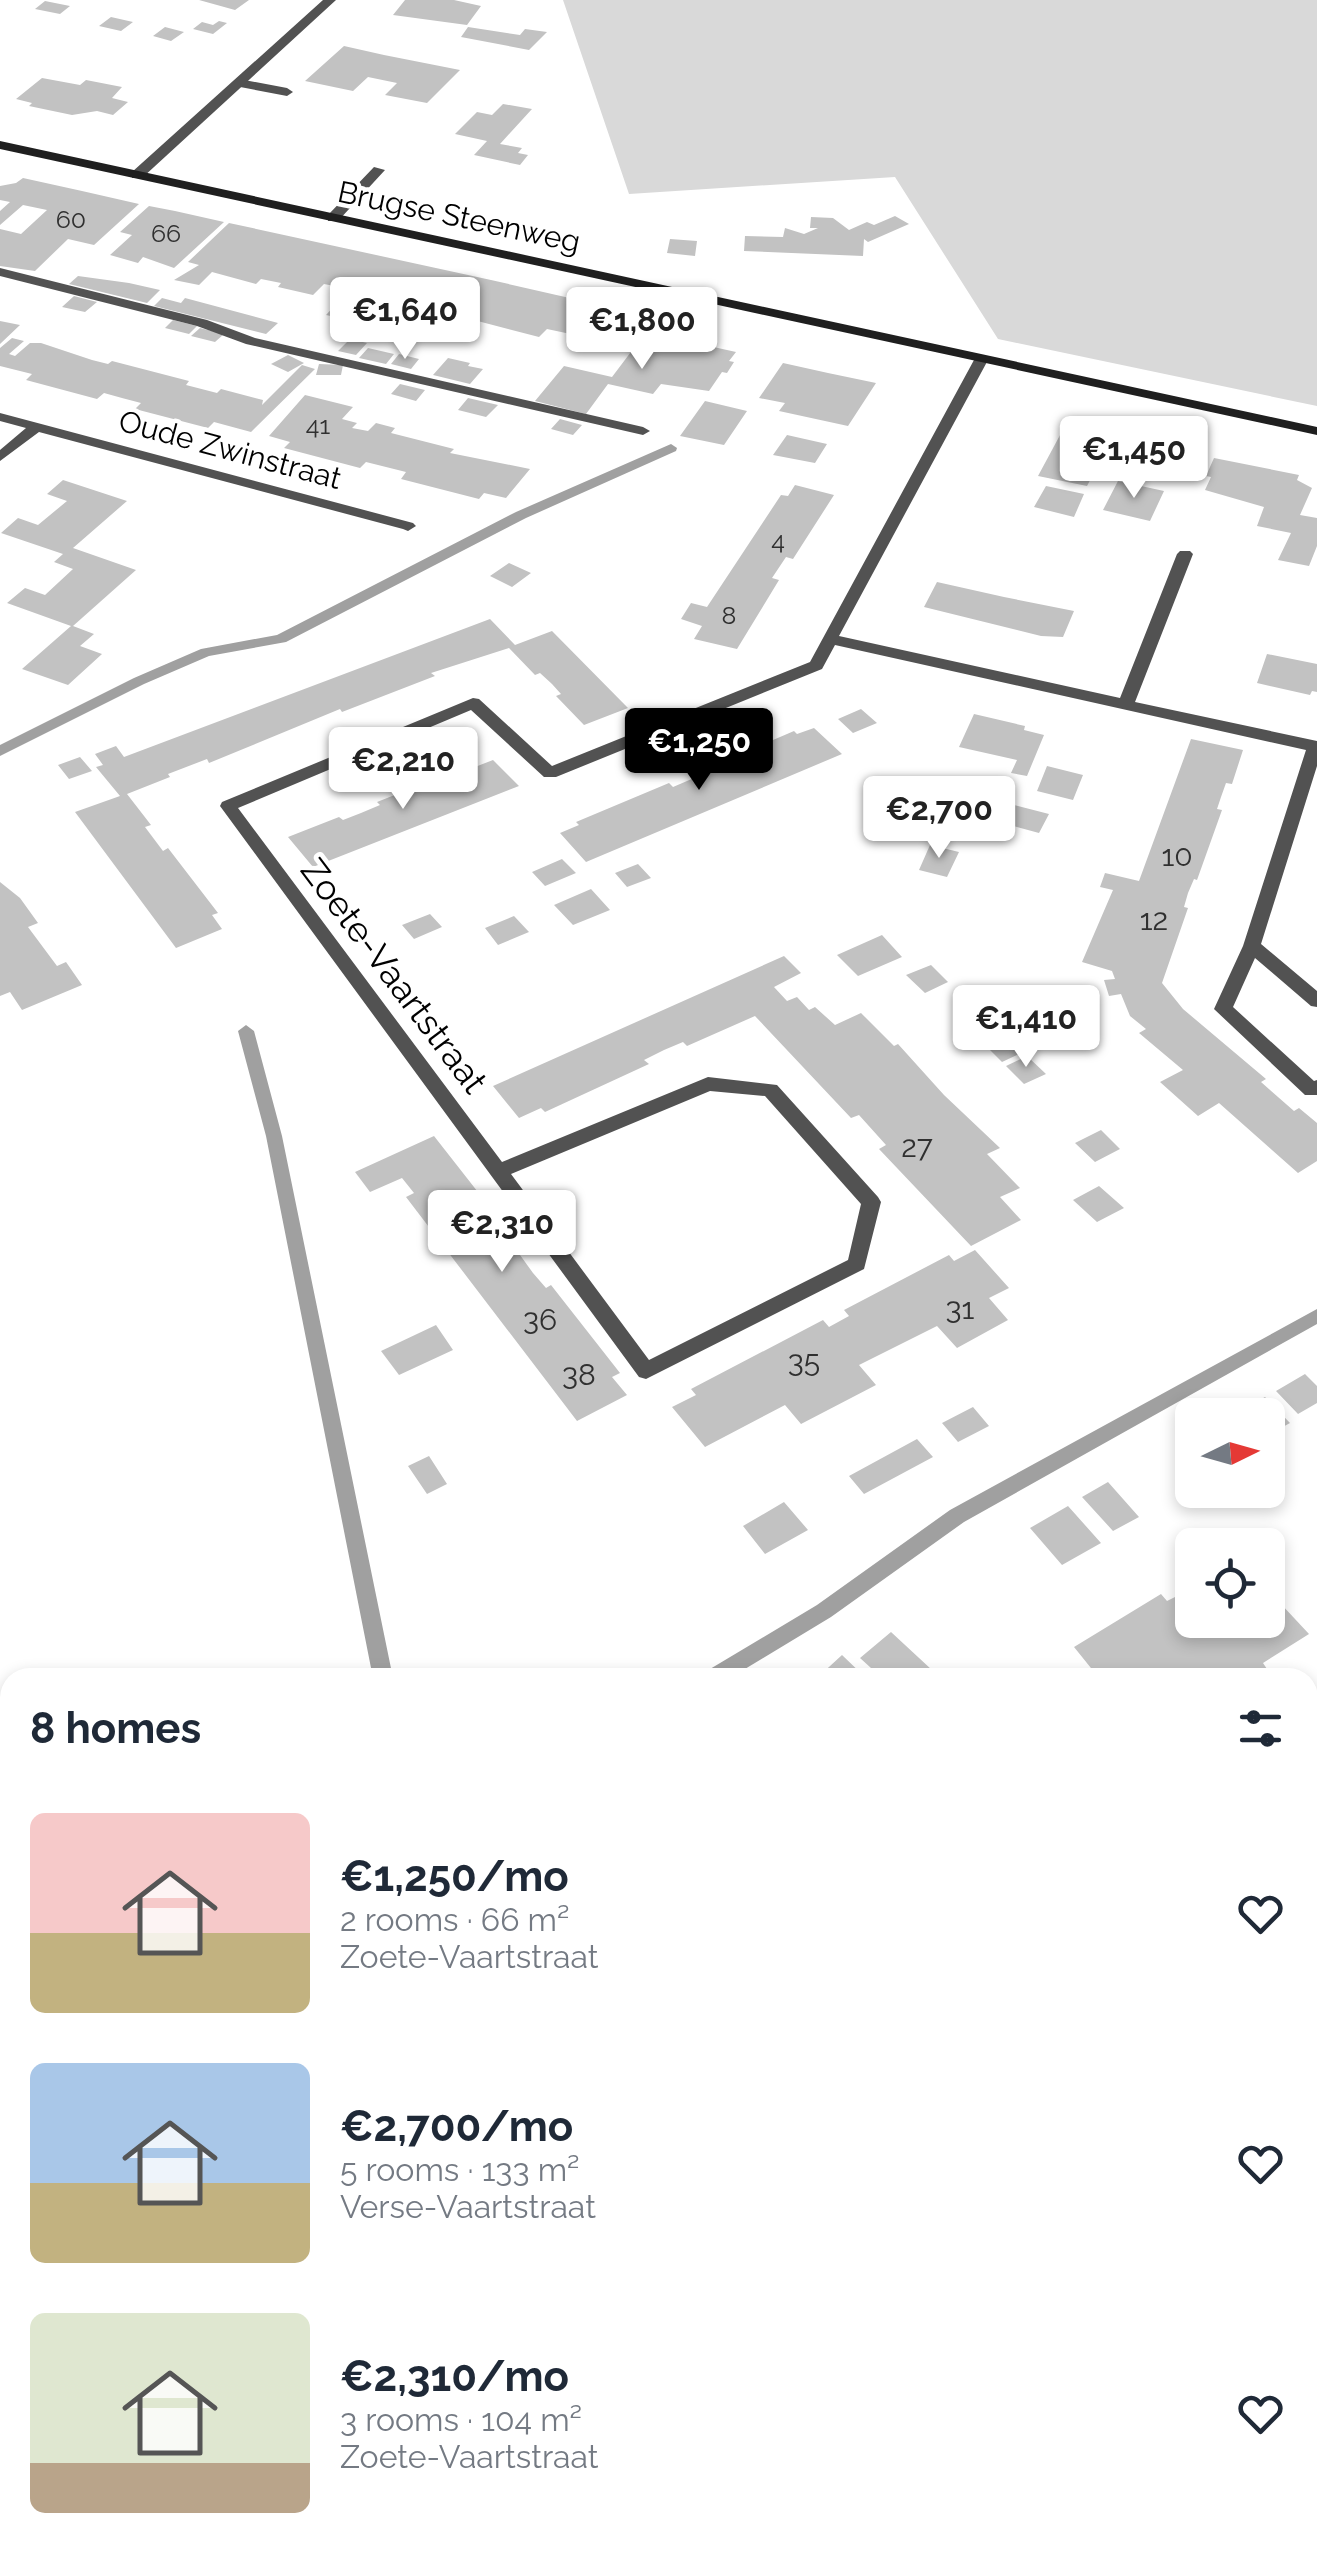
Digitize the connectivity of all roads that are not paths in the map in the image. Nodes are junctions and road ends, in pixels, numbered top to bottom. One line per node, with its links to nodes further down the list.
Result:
1 (330, 0): 2 (street)
2 (238, 84): 3 (street); 6 (street)
3 (288, 92)
4 (0, 145): 6 (main road, Brugse Steenweg)
5 (378, 170): 7 (street)
6 (137, 175): 7 (main road, Brugse Steenweg)
7 (334, 218): 9 (main road, Brugse Steenweg)
8 (0, 272): 12 (street)
9 (981, 360): 13 (main road, Brugse Steenweg); 17 (street, Zoete-Vaartstraat)
10 (0, 417): 11 (street, Oude Zwinstraat)
11 (36, 427): 14 (street); 15 (street, Oude Zwinstraat)
12 (643, 431)
13 (1317, 431)
14 (0, 457)
15 (408, 526)
16 (1185, 554): 18 (street)
17 (829, 639): 18 (street); 23 (street, Zoete-Vaartstraat)
18 (1126, 705): 19 (street)
19 (1316, 746): 20 (street)
20 (1252, 946): 21 (street); 22 (street)
21 (1317, 1001)
22 (1317, 1088)
23 (499, 1171): 23 (street, Zoete-Vaartstraat)

